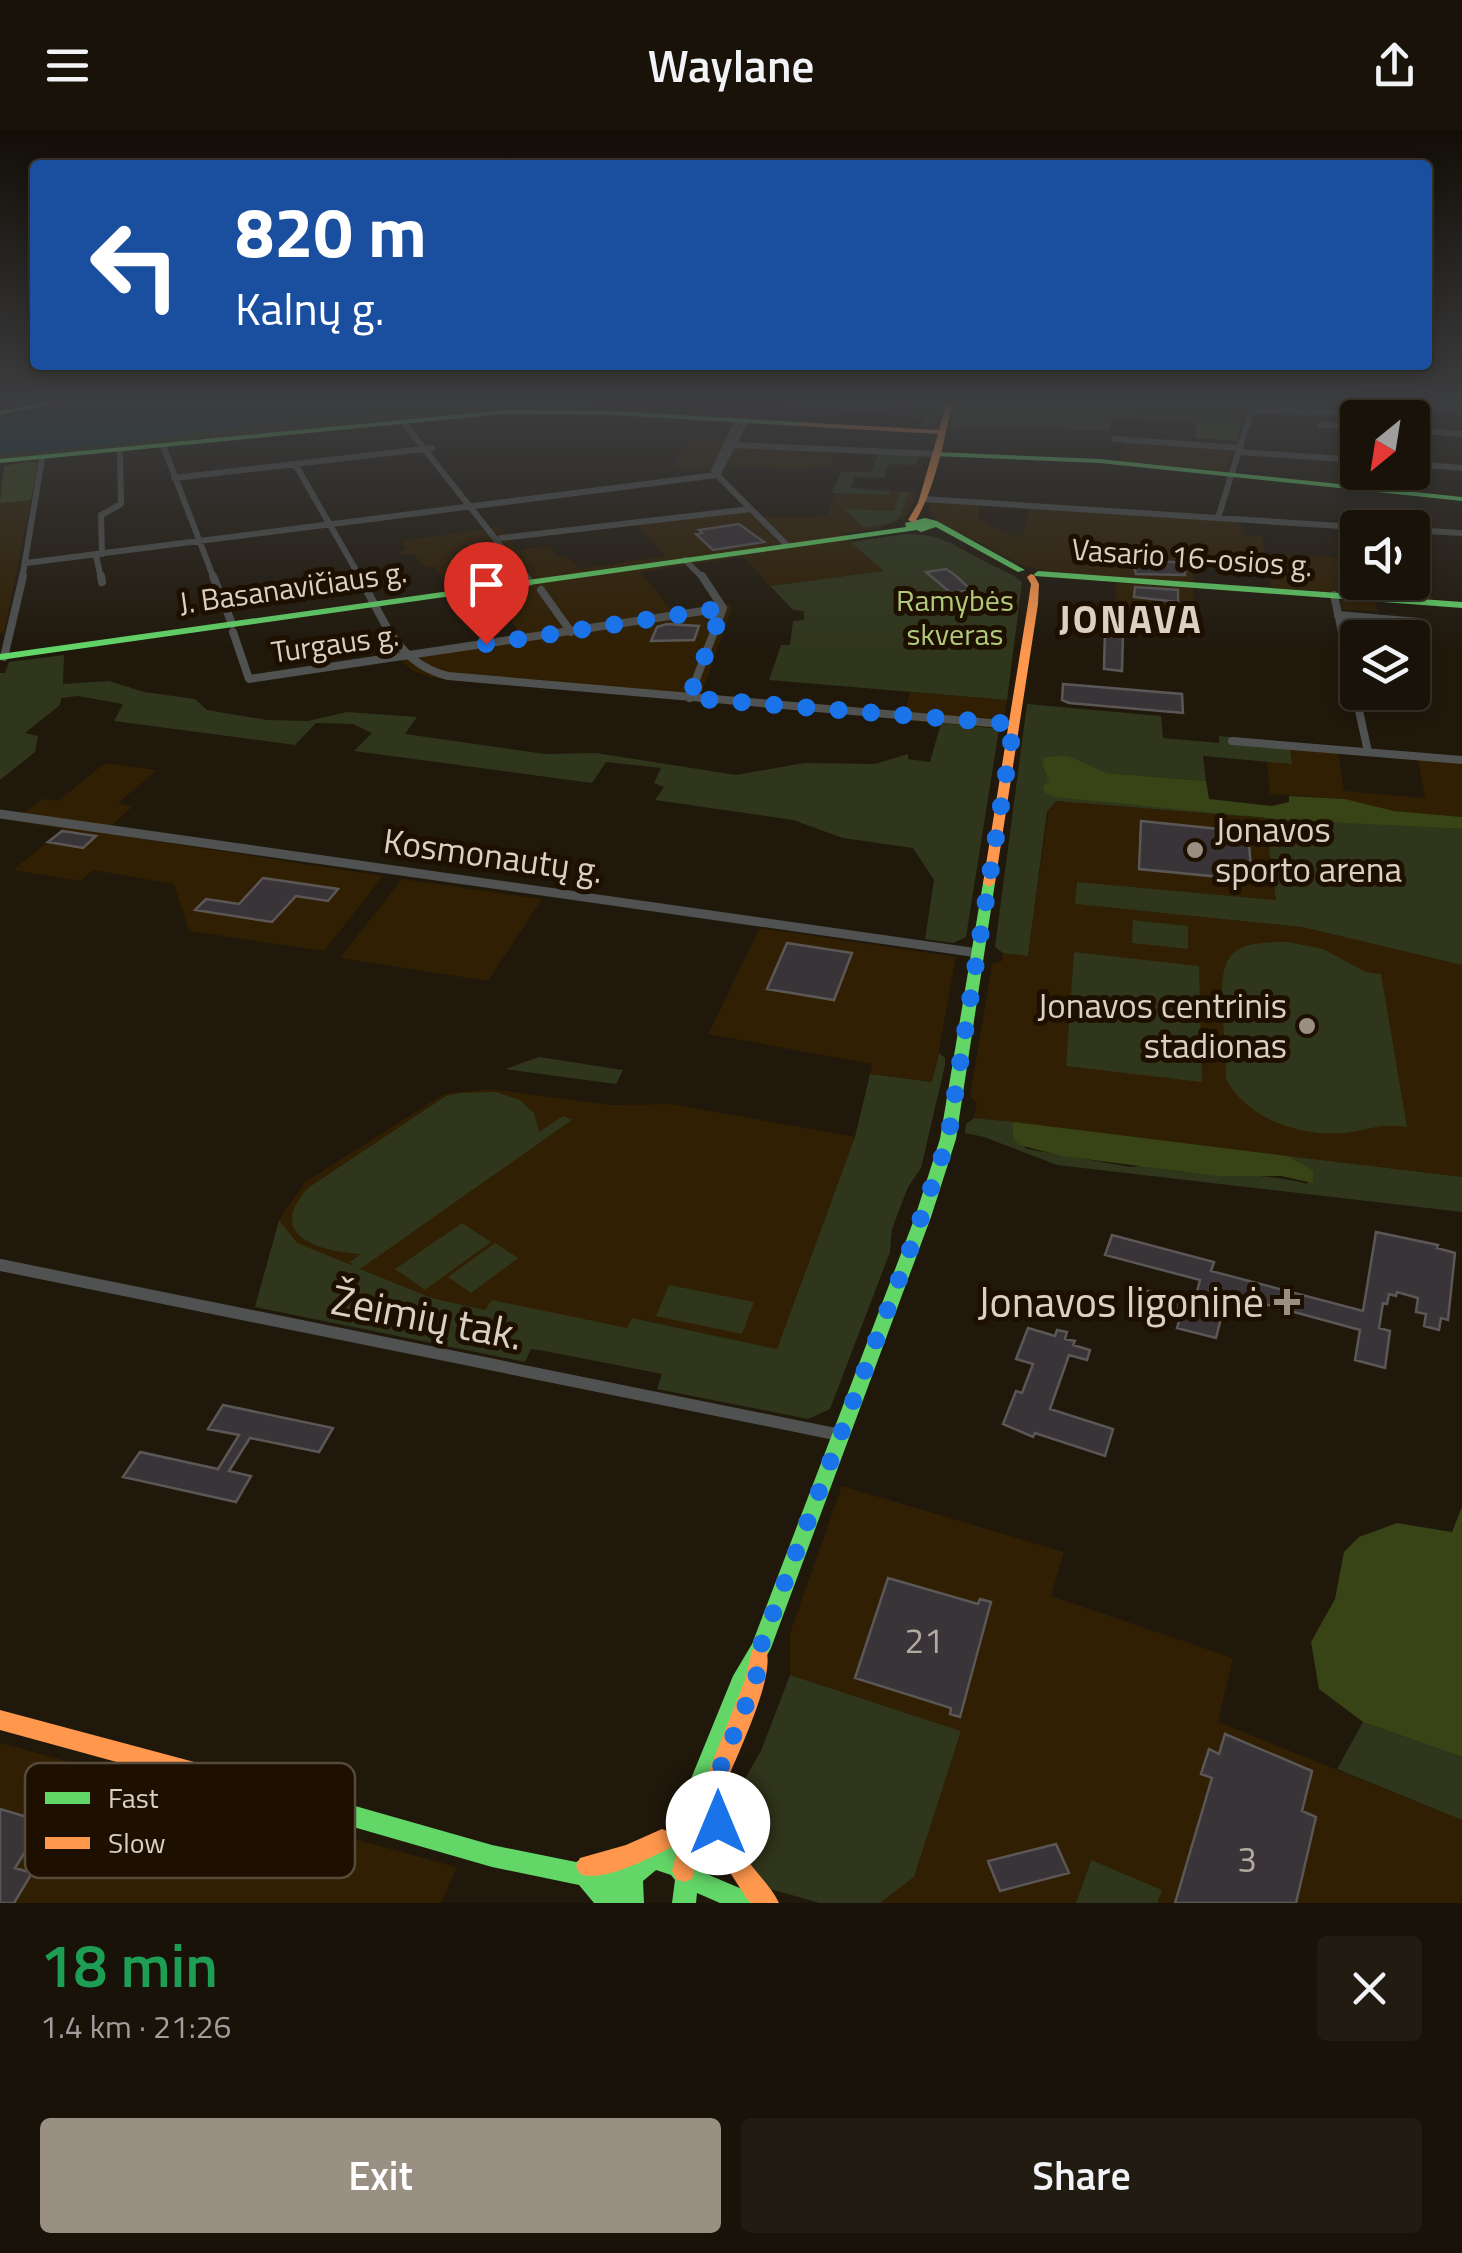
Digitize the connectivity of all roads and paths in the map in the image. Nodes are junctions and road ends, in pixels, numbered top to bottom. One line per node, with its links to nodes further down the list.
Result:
1 (38, 486): 26 (street)
2 (121, 486): 23 (street)
3 (177, 486): 21 (street)
4 (308, 486): 16 (street)
5 (456, 486): 12 (street)
6 (632, 486): 12 (street)
7 (728, 486): 13 (street)
8 (929, 486): 15 (main road)
9 (1227, 486): 14 (street)
10 (1339, 486): 11 (main road)
11 (1462, 499)
12 (472, 506): 16 (street); 20 (street); 25 (street)
13 (751, 508): 20 (street); 22 (street)
14 (1218, 518): 15 (street); 17 (street)
15 (921, 519): 22 (main road, J. Basanavičiaus g.); 27 (main road)
16 (331, 525): 21 (street); 31 (street)
17 (1340, 526)
18 (1430, 531): 19 (street)
19 (1462, 533)
20 (501, 538): 25 (street)
21 (198, 542): 23 (street); 36 (street)
22 (787, 545): 24 (main road, J. Basanavičiaus g.)
23 (99, 555): 26 (street); 28 (street)
24 (685, 560): 29 (main road, J. Basanavičiaus g.); 33 (street)
25 (515, 563): 29 (street)
26 (26, 564): 39 (street)
27 (1030, 574): 30 (main road, Vasario 16-osios g.); 41 (main road)
28 (102, 582)
29 (536, 586): 31 (main road, J. Basanavičiaus g.); 37 (street)
30 (1334, 596): 32 (main road, Vasario 16-osios g.); 34 (street)
31 (377, 604): 36 (main road, J. Basanavičiaus g.); 38 (street)
32 (1462, 605)
33 (723, 608): 37 (street, Turgaus g.); 40 (street)
34 (1338, 615): 35 (street); 43 (street)
35 (1396, 620)
36 (232, 628): 38 (street, Turgaus g.); 39 (main road, J. Basanavičiaus g.)
37 (572, 632): 38 (street, Turgaus g.)
38 (405, 656): 40 (street)
39 (2, 657)
40 (689, 698): 41 (street)
41 (1014, 724): 46 (main road)
42 (1232, 741): 43 (street)
43 (1368, 752): 44 (street)
44 (1462, 760)
45 (0, 814): 46 (street, Kosmonautų g.)
46 (978, 953): 48 (main road)
47 (0, 1265): 48 (street, Žeimių tak.)
48 (840, 1435): 49 (main road)
49 (760, 1648): 52 (main road); 54 (main road)
50 (0, 1720): 51 (main road)
51 (159, 1763)
52 (717, 1776): 58 (main road); 63 (main road)
53 (355, 1816): 57 (main road)
54 (686, 1817): 55 (main road); 57 (main road)
55 (656, 1857): 56 (main road); 58 (main road)
56 (638, 1866): 57 (main road); 59 (main road)
57 (582, 1871): 59 (main road); 60 (main road)
58 (686, 1874): 61 (main road); 62 (main road)
59 (631, 1900)
60 (610, 1903)
61 (684, 1903)
62 (748, 1903)
63 (767, 1903)

